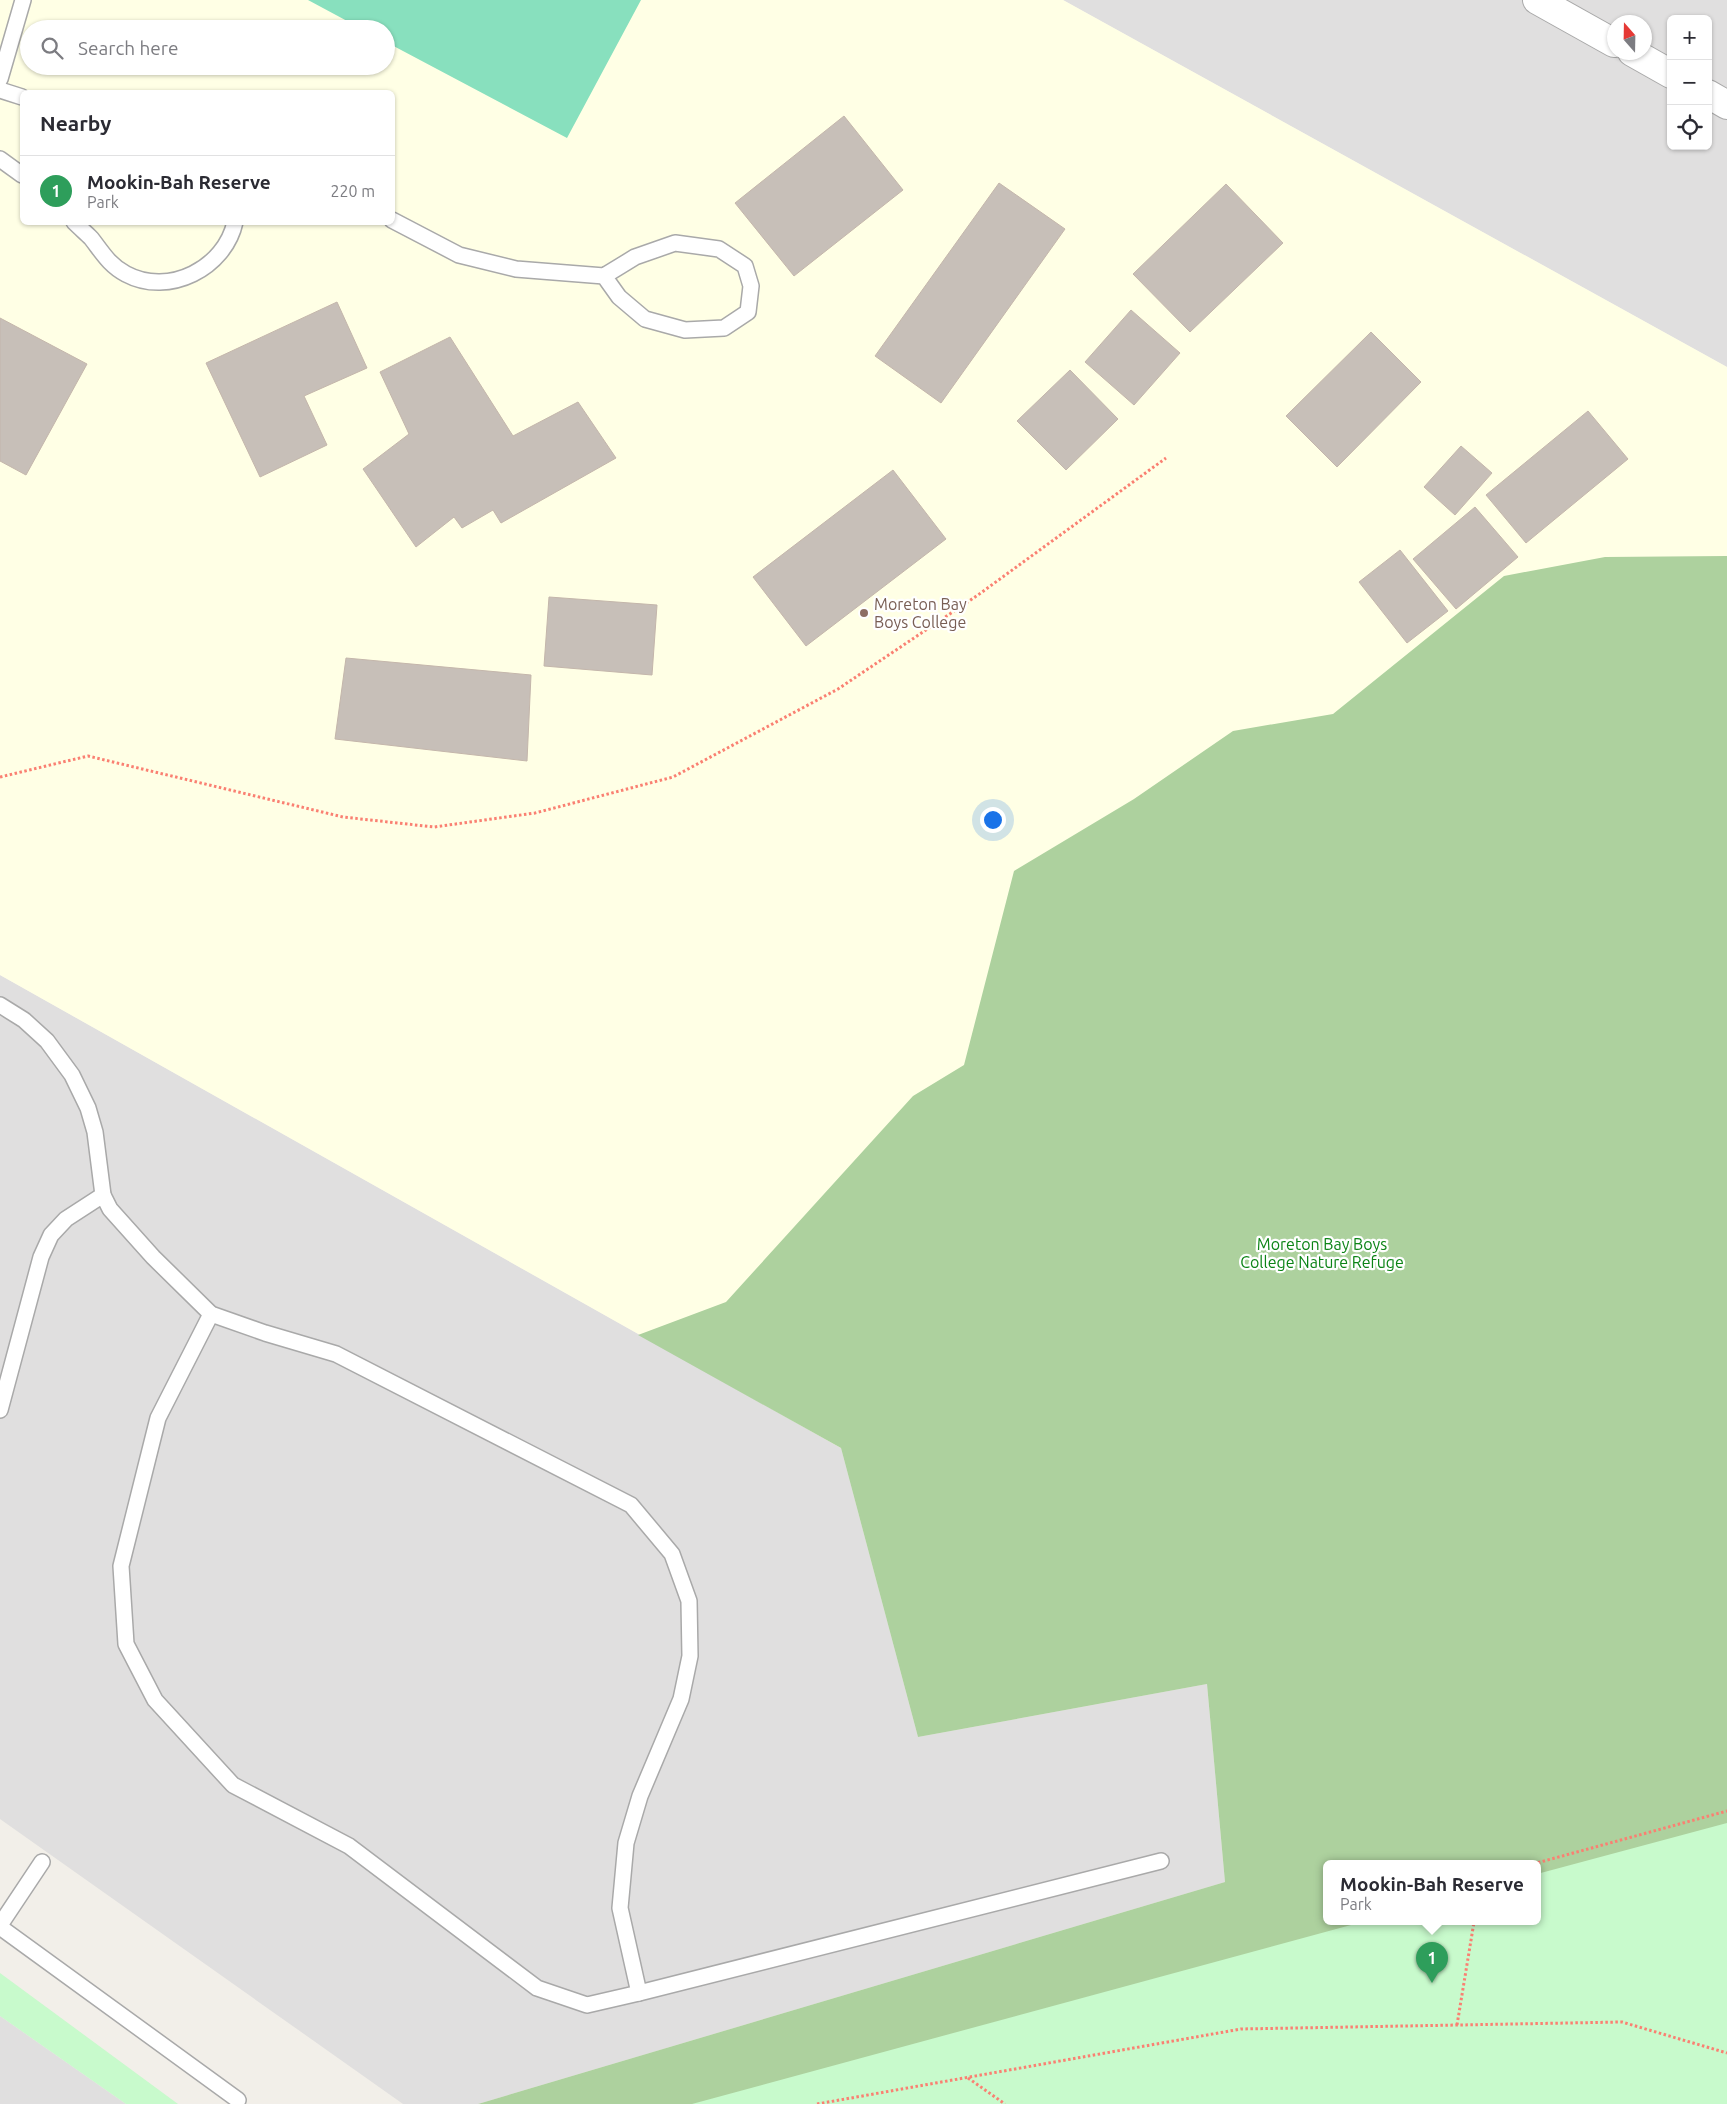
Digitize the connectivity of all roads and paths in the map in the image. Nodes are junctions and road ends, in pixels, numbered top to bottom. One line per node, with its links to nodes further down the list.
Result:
1 (23, 0): 6 (lane)
2 (1537, 0): 3 (street)
3 (1607, 39)
4 (1646, 60): 5 (street)
5 (1667, 72)
6 (0, 80)
7 (0, 90): 8 (lane)
8 (20, 95)
9 (1712, 96): 10 (street)
10 (1727, 105)
11 (0, 159): 12 (lane)
12 (20, 174)
13 (395, 222): 16 (lane)
14 (234, 225): 15 (lane)
15 (88, 230)
16 (604, 276): 16 (lane)
17 (1166, 458): 18 (path)
18 (0, 777)
19 (0, 1005): 20 (lane)
20 (103, 1195): 21 (lane); 22 (lane)
21 (211, 1314): 29 (lane); 29 (lane)
22 (0, 1410)
23 (1727, 1811): 26 (path)
24 (1161, 1861): 29 (lane)
25 (42, 1862): 28 (lane)
26 (1541, 1862)
27 (1474, 1925): 30 (path)
28 (0, 1926): 33 (lane)
29 (640, 1993)
30 (1457, 2025): 31 (path); 32 (path)
31 (1727, 2053)
32 (967, 2077): 34 (path); 35 (path)
33 (238, 2100)
34 (817, 2104)
35 (1005, 2104)

